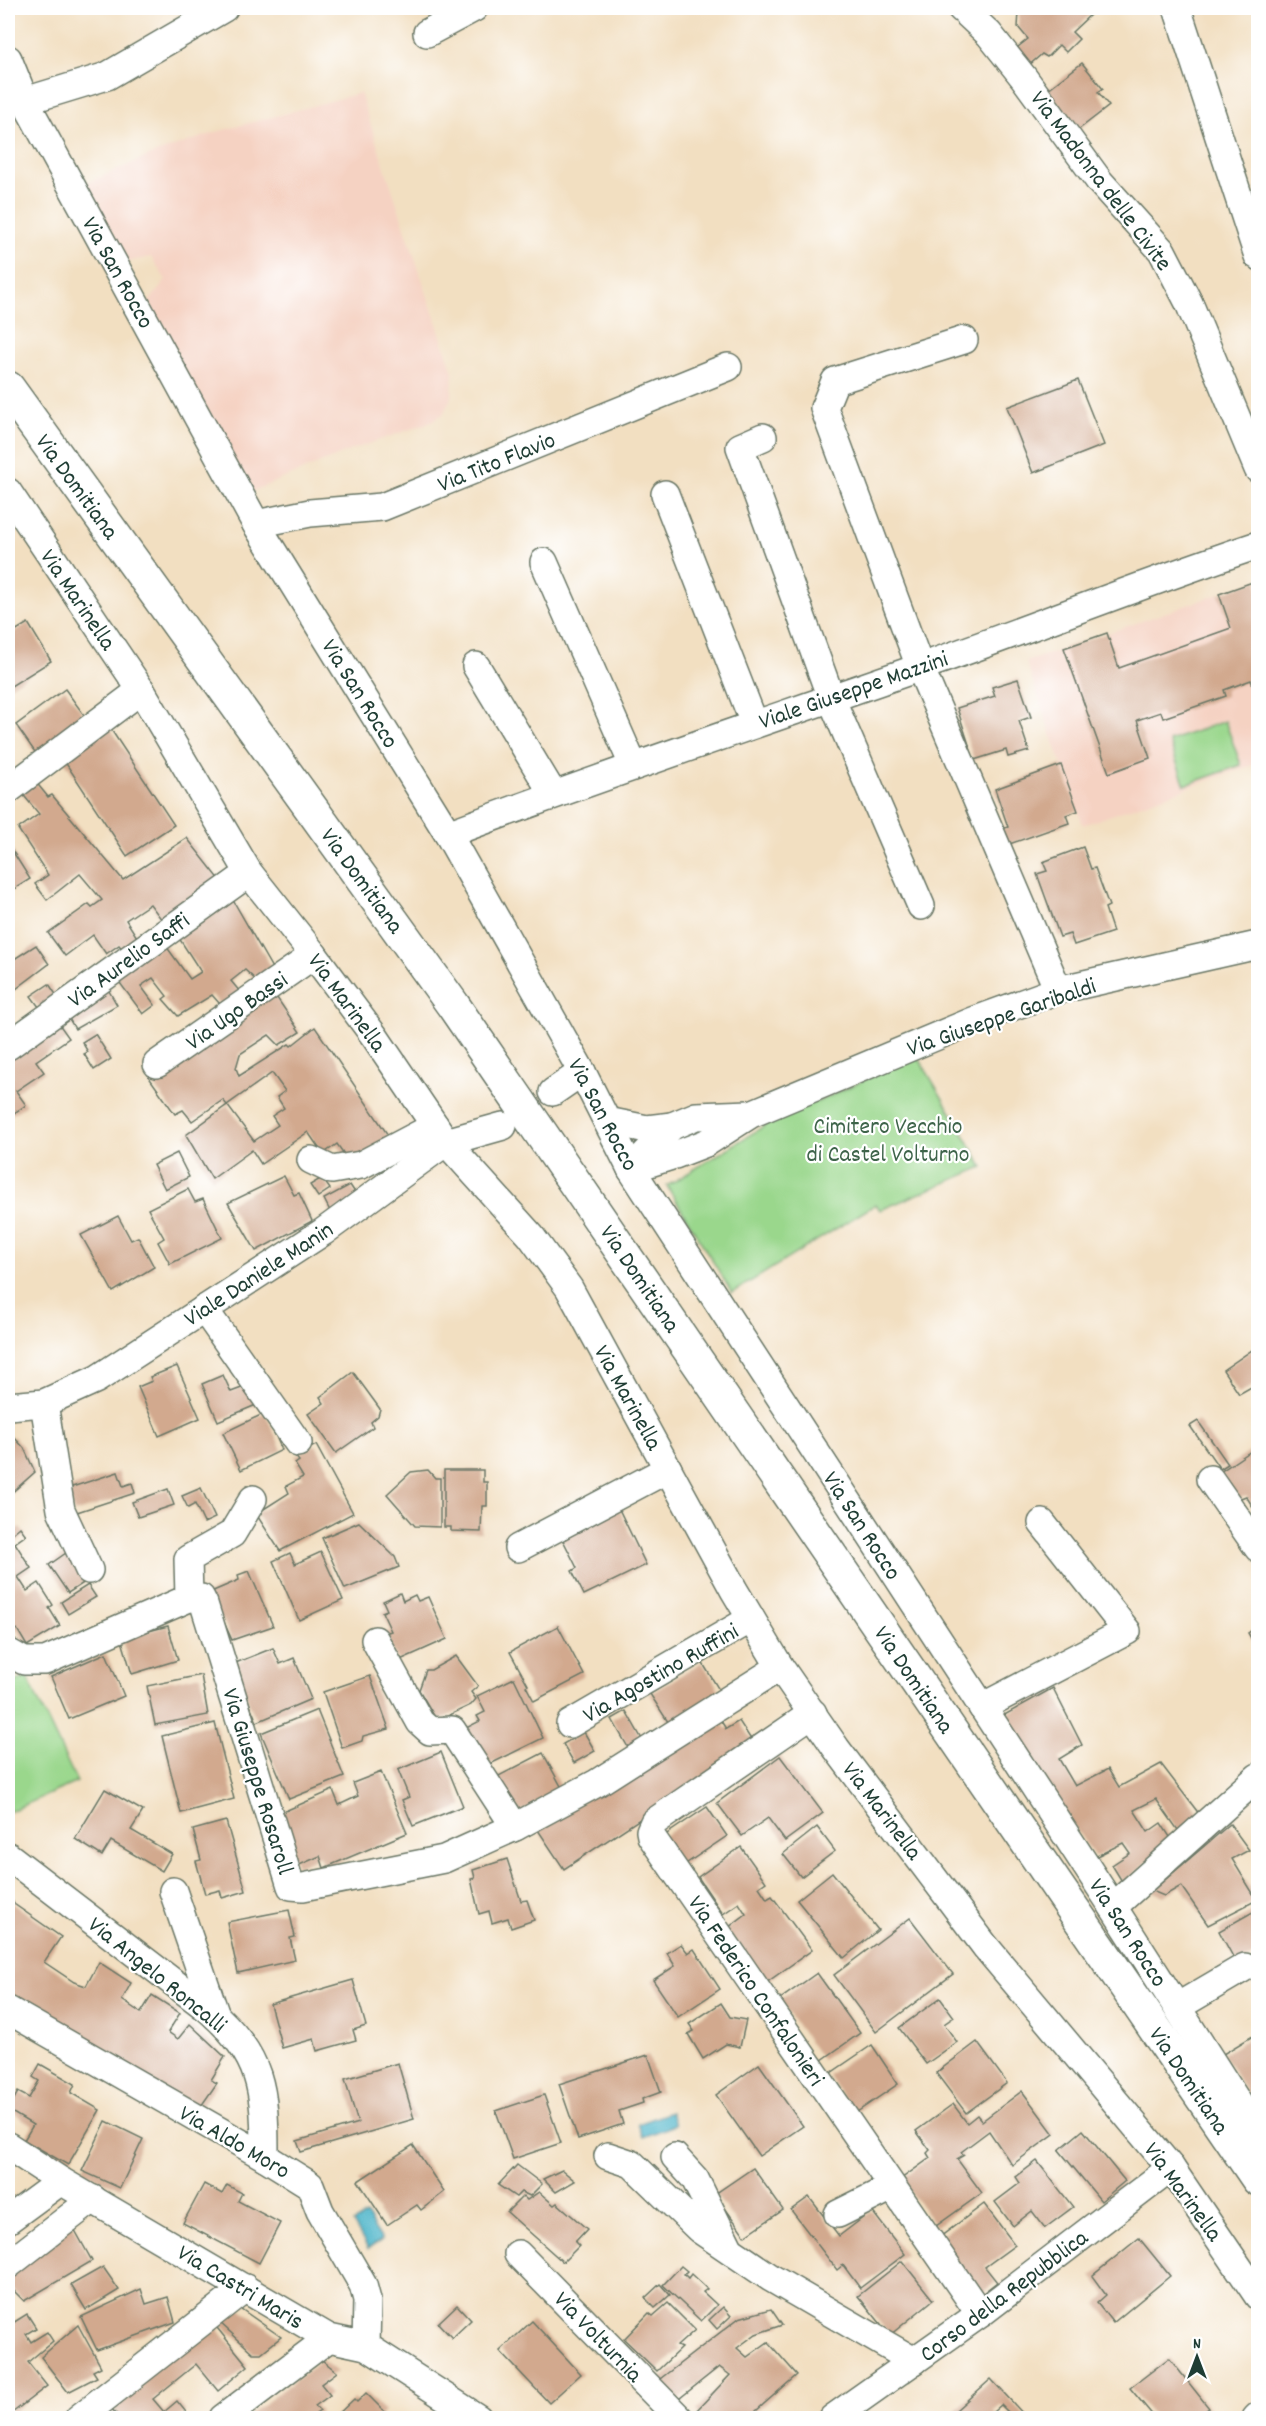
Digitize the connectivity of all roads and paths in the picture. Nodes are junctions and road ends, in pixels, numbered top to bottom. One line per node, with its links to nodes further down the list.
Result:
1 (224, 8): 7 (street)
2 (474, 8): 5 (street)
3 (961, 8): 13 (street, Via Madonna delle Civite)
4 (1177, 8): 8 (street)
5 (427, 33)
6 (8, 59): 7 (street, Via San Rocco)
7 (25, 101): 17 (street, Via San Rocco)
8 (1258, 256)
9 (964, 340): 21 (street)
10 (728, 367): 17 (street, Via Tito Flavio)
11 (8, 388): 79 (street, Via Domitiana)
12 (764, 437): 23 (street)
13 (1258, 469)
14 (8, 492): 16 (street, Via Marinella)
15 (665, 494): 24 (street)
16 (16, 524): 22 (street, Via Marinella)
17 (256, 524): 28 (street, Via San Rocco)
18 (1258, 545): 21 (street, Viale Giuseppe Mazzini)
19 (544, 562): 25 (street)
20 (476, 666): 27 (street)
21 (920, 667): 23 (street, Viale Giuseppe Mazzini); 33 (street)
22 (141, 690): 26 (street); 29 (street, Via Marinella)
23 (831, 698): 24 (street, Viale Giuseppe Mazzini); 30 (street)
24 (754, 723): 25 (street, Viale Giuseppe Mazzini)
25 (633, 765): 27 (street, Viale Giuseppe Mazzini)
26 (8, 790)
27 (553, 794): 28 (street, Viale Giuseppe Mazzini)
28 (448, 834): 36 (street, Via San Rocco)
29 (249, 873): 32 (street, Via Marinella); 34 (street, Via Aurelio Saffi)
30 (921, 906)
31 (1258, 945): 33 (street, Via Giuseppe Garibaldi)
32 (314, 955): 35 (street, Via Ugo Bassi); 42 (street, Via Marinella)
33 (1058, 990): 38 (street, Via Giuseppe Garibaldi)
34 (8, 1046)
35 (157, 1064)
36 (582, 1072): 37 (street); 39 (street, Via San Rocco)
37 (553, 1092)
38 (751, 1114): 41 (street, Via Giuseppe Garibaldi); 44 (street, Via Giuseppe Garibaldi)
39 (607, 1121): 41 (street, Via Giuseppe Garibaldi); 44 (street, Via San Rocco)
40 (503, 1126): 42 (street, Viale Daniele Manin)
41 (672, 1126): 44 (street, Via Giuseppe Garibaldi)
42 (440, 1134): 43 (street); 45 (street, Viale Daniele Manin); 49 (street, Via Marinella)
43 (311, 1160)
44 (631, 1169): 61 (street, Via San Rocco)
45 (204, 1309): 46 (street, Viale Daniele Manin); 48 (street)
46 (44, 1403): 47 (street, Viale Daniele Manin); 55 (street)
47 (8, 1406)
48 (298, 1443)
49 (668, 1469): 53 (street); 57 (street, Via Marinella)
50 (1210, 1479): 54 (street)
51 (252, 1499): 56 (street)
52 (1042, 1522): 61 (street)
53 (518, 1548)
54 (1258, 1548)
55 (90, 1570)
56 (189, 1598): 59 (street); 65 (street, Via Giuseppe Rosaroll)
57 (751, 1619): 60 (street, Via Marinella); 63 (street, Via Agostino Ruffini)
58 (375, 1640): 65 (street)
59 (8, 1652)
60 (780, 1667): 62 (street, Via Marinella); 65 (street, Via Giuseppe Rosaroll)
61 (982, 1707): 68 (street, Via San Rocco)
62 (813, 1713): 78 (street, Via Marinella); 81 (street, Via Federico Confalonieri)
63 (570, 1724)
64 (1258, 1777): 68 (street)
65 (515, 1827)
66 (8, 1856): 72 (street, Via Angelo Roncalli)
67 (173, 1891): 72 (street)
68 (1113, 1907): 70 (street, Via San Rocco)
69 (1245, 1967): 70 (street)
70 (1177, 2007): 73 (street, Via San Rocco)
71 (8, 2010): 75 (street, Via Aldo Moro)
72 (216, 2016): 75 (street, Via Angelo Roncalli)
73 (1258, 2134)
74 (8, 2146): 80 (street, Via Castri Maris)
75 (265, 2157): 92 (street, Via Aldo Moro)
76 (608, 2157): 85 (street)
77 (675, 2157): 85 (street)
78 (1171, 2168): 89 (street, Via Marinella); 90 (street, Corso della Repubblica)
79 (1258, 2179)
80 (61, 2181): 82 (street, Via Castri Maris); 84 (street)
81 (892, 2187): 83 (street); 90 (street, Via Federico Confalonieri)
82 (93, 2199): 87 (street); 88 (street, Via Castri Maris)
83 (838, 2214)
84 (8, 2220)
85 (729, 2250): 93 (street)
86 (518, 2254): 97 (street, Via Volturnia)
87 (8, 2265)
88 (245, 2288): 91 (street, Via Castri Maris); 94 (street)
89 (1258, 2296)
90 (980, 2314): 93 (street, Corso della Repubblica)
91 (329, 2338): 92 (street, Via Castri Maris); 95 (street)
92 (366, 2346): 96 (street, Via Castri Maris)
93 (914, 2361): 98 (street, Corso della Repubblica)
94 (80, 2418)
95 (223, 2418)
96 (478, 2418)
97 (679, 2418)
98 (833, 2418)

